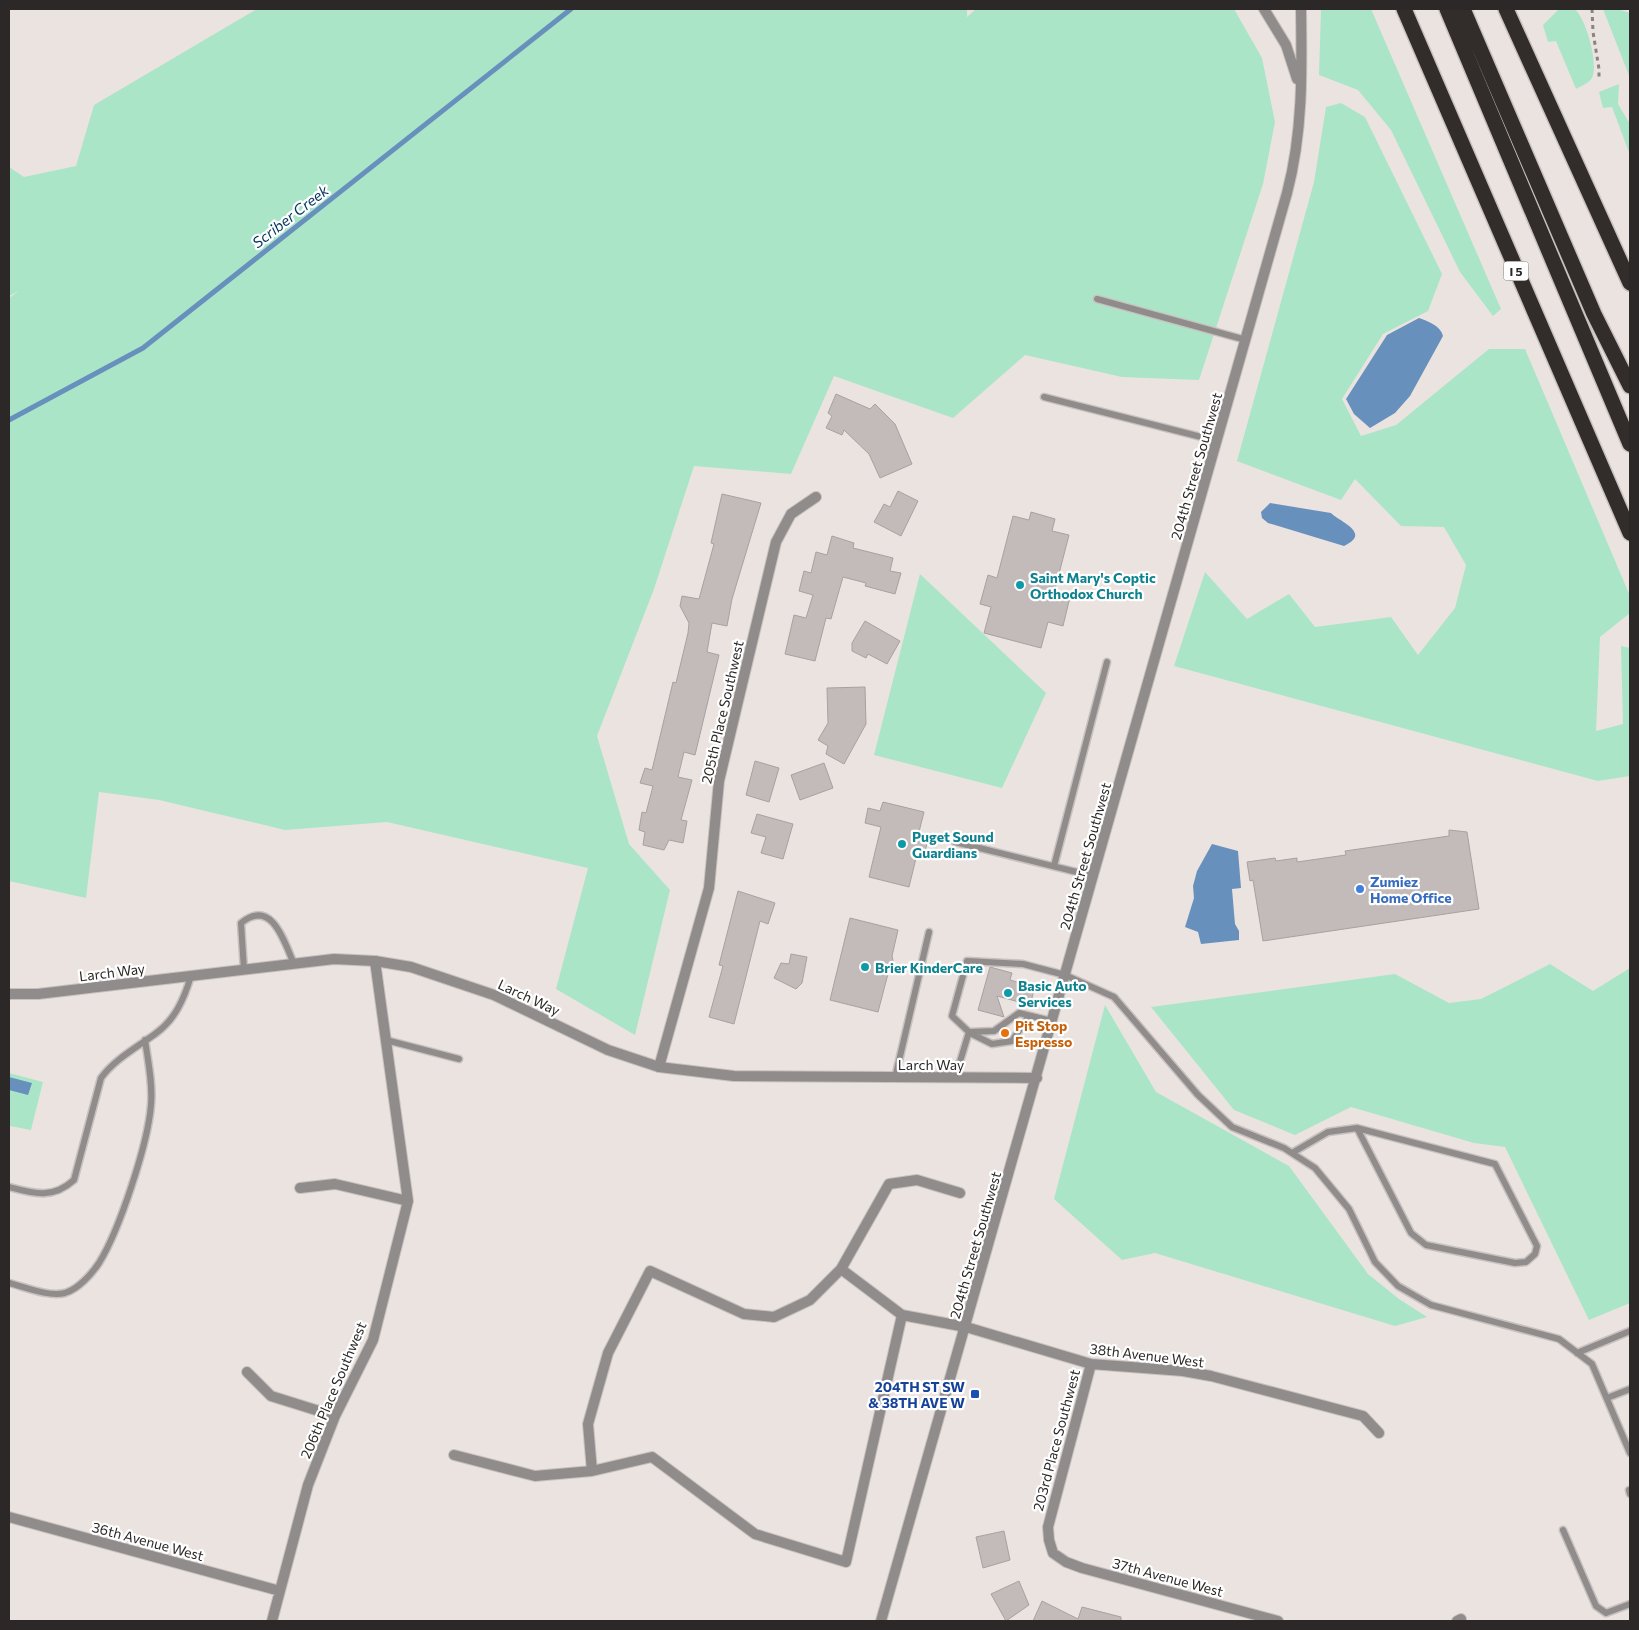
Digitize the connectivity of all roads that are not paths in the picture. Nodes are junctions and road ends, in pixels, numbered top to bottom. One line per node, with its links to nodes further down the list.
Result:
1 (1264, 9): 7 (street, 204th Street Southwest)
2 (1301, 9): 7 (street, 204th Street Southwest)
3 (1404, 9): 16 (highway, I 5)
4 (1446, 9): 14 (highway)
5 (1463, 9): 11 (highway)
6 (1506, 9): 8 (highway)
7 (1300, 95): 10 (street, 204th Street Southwest)
8 (1630, 283)
9 (1097, 299): 10 (lane)
10 (1246, 340): 13 (street, 204th Street Southwest)
11 (1630, 386)
12 (1044, 397): 13 (lane)
13 (1217, 441): 20 (street, 204th Street Southwest)
14 (1630, 444)
15 (816, 497): 34 (street, 205th Place Southwest)
16 (1630, 533)
17 (1107, 662): 19 (lane)
18 (955, 842): 19 (lane)
19 (1054, 866): 20 (lane)
20 (1093, 876): 25 (street, 204th Street Southwest)
21 (930, 932): 35 (lane)
22 (375, 961): 23 (street, Larch Way); 32 (street, 206th Place Southwest); 34 (street, Larch Way)
23 (294, 964): 24 (street, Larch Way); 24 (lane)
24 (244, 970): 26 (street, Larch Way)
25 (1066, 975): 29 (street, 204th Street Southwest); 30 (lane); 39 (lane)
26 (191, 976): 27 (street, Larch Way); 31 (lane)
27 (9, 994)
28 (1029, 1016): 29 (lane); 30 (lane); 30 (lane)
29 (1052, 1021): 37 (street, 204th Street Southwest)
30 (968, 1032): 36 (lane)
31 (145, 1040): 40 (lane); 45 (lane)
32 (386, 1040): 33 (lane); 43 (street, 206th Place Southwest)
33 (458, 1059)
34 (659, 1066): 35 (street, Larch Way)
35 (895, 1078): 36 (street, Larch Way)
36 (955, 1078): 37 (street, Larch Way)
37 (1036, 1078): 47 (street, 204th Street Southwest)
38 (1357, 1128): 38 (lane); 39 (lane)
39 (1292, 1153): 49 (lane)
40 (9, 1187)
41 (300, 1188): 43 (street)
42 (960, 1193): 44 (street)
43 (408, 1201): 54 (street, 206th Place Southwest)
44 (841, 1269): 46 (street); 58 (street)
45 (9, 1283)
46 (902, 1314): 47 (street, 38th Avenue West); 58 (street)
47 (966, 1327): 50 (street, 38th Avenue West); 65 (street, 204th Street Southwest)
48 (1630, 1331): 49 (lane)
49 (1577, 1353): 53 (lane)
50 (1091, 1364): 55 (street, 38th Avenue West); 61 (street, 203rd Place Southwest)
51 (248, 1372): 54 (street)
52 (1630, 1388): 53 (lane)
53 (1607, 1398): 56 (lane)
54 (335, 1416): 62 (street, 206th Place Southwest)
55 (1378, 1433)
56 (1630, 1453)
57 (454, 1455): 58 (street)
58 (592, 1471)
59 (9, 1517): 62 (street, 36th Avenue West)
60 (1563, 1530): 63 (lane)
61 (1054, 1552): 66 (street, 37th Avenue West)
62 (280, 1591): 64 (street, 206th Place Southwest)
63 (1630, 1604)
64 (272, 1621)
65 (881, 1621)
66 (1278, 1621)

